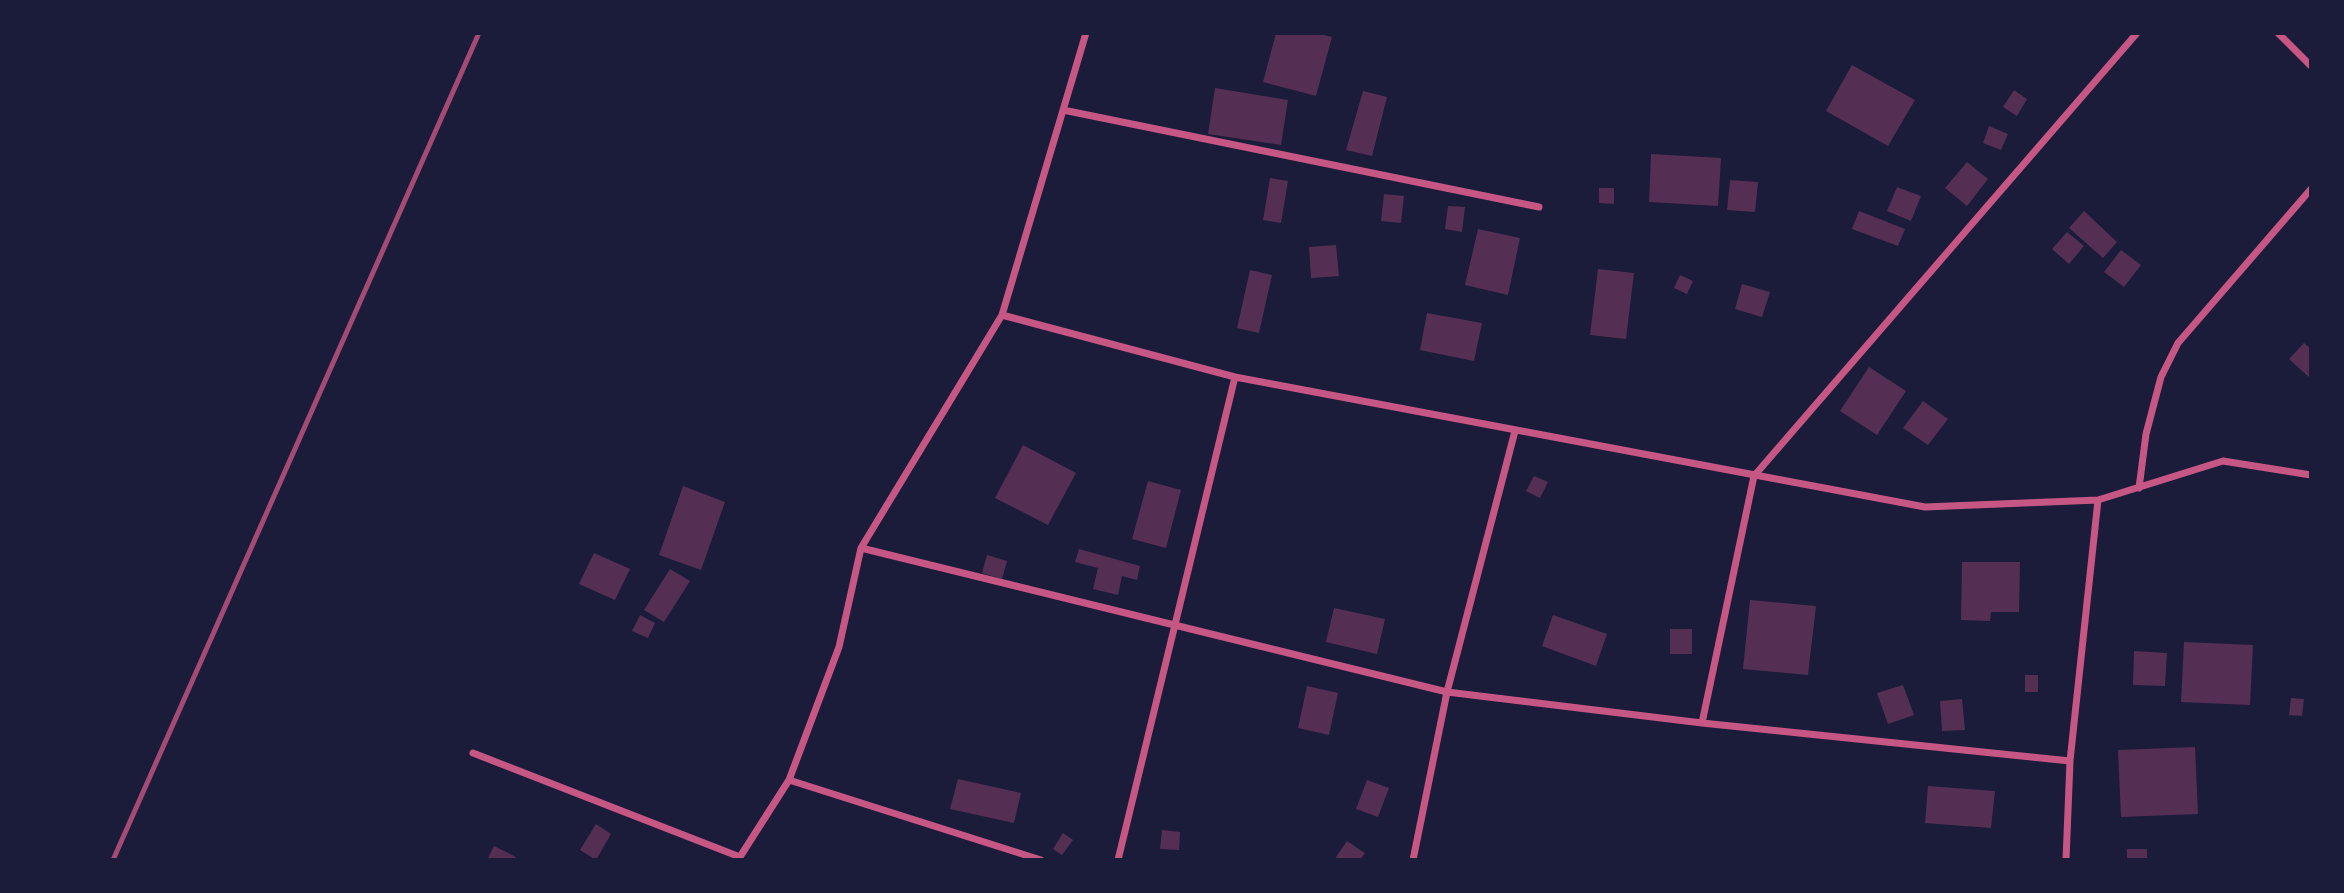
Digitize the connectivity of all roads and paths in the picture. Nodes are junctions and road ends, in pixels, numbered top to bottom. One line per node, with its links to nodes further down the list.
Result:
1 (1087, 33): 5 (street)
2 (2137, 33): 12 (street)
3 (2278, 33): 4 (street)
4 (2311, 66)
5 (1063, 110): 7 (street); 8 (street)
6 (2311, 189): 13 (street)
7 (1539, 207)
8 (1002, 315): 9 (street); 15 (street)
9 (1235, 377): 10 (street); 16 (street)
10 (1515, 431): 12 (street); 17 (street)
11 (2311, 475): 13 (street)
12 (1754, 476): 14 (street); 18 (street)
13 (2139, 488): 14 (street)
14 (2098, 500): 20 (street)
15 (861, 548): 16 (street); 21 (street)
16 (1177, 626): 17 (street); 24 (street)
17 (1447, 692): 18 (street); 25 (street)
18 (1702, 723): 20 (street)
19 (474, 753): 22 (street)
20 (2070, 761): 26 (street)
21 (789, 780): 22 (street); 23 (street)
22 (739, 858)
23 (1041, 860)
24 (1118, 860)
25 (1413, 860)
26 (2066, 860)

